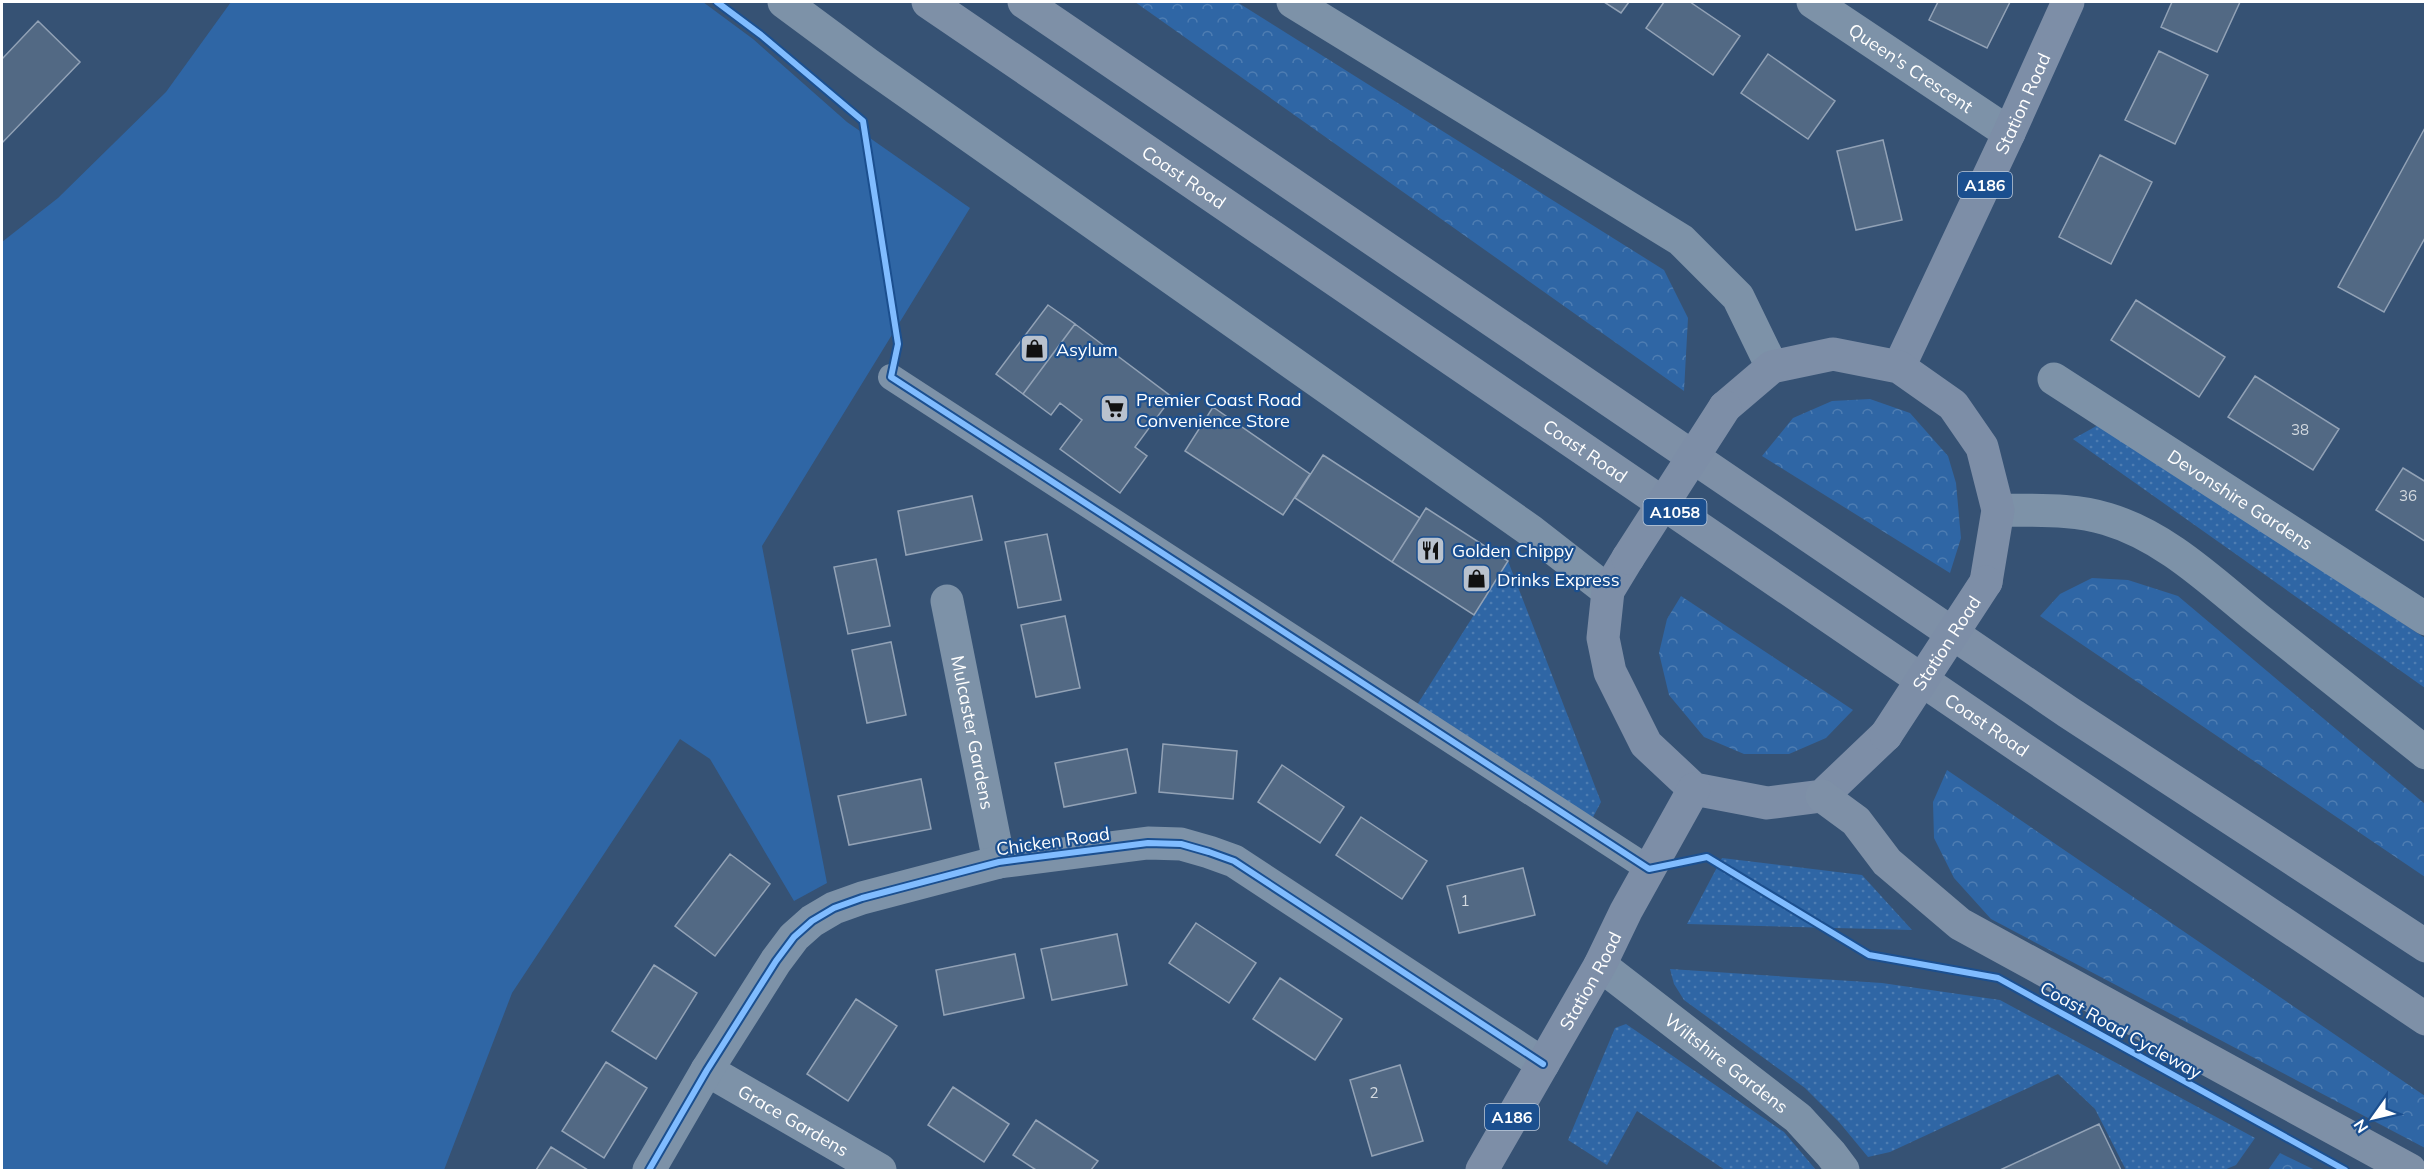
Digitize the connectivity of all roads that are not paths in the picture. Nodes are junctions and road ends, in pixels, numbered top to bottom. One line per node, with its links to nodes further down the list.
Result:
1 (784, 2): 13 (street)
2 (928, 2): 23 (highway, Coast Road / A1058)
3 (1024, 2): 21 (highway)
4 (1293, 2): 8 (street)
5 (1813, 2): 7 (street, Queen's Crescent)
6 (2068, 2): 7 (main road, Station Road / A186)
7 (2009, 133): 9 (main road, Station Road / A186)
8 (1772, 367): 9 (main road, Station Road); 13 (main road, bridge)
9 (1899, 367): 12 (main road, Station Road)
10 (891, 376): 20 (lane)
11 (2054, 380): 15 (street, Devonshire Gardens)
12 (1998, 510): 16 (street); 18 (main road, Station Road, bridge)
13 (1608, 591): 17 (main road)
14 (947, 601): 19 (street, Mulcaster Gardens)
15 (2426, 619)
16 (2426, 753)
17 (1694, 789): 18 (main road); 20 (main road, Station Road / A186)
18 (1822, 796): 30 (highway)
19 (999, 862): 24 (street, Chicken Road); 25 (street, Chicken Road)
20 (1649, 868): 22 (main road, Station Road / A186)
21 (2426, 946)
22 (1600, 965): 24 (main road, Station Road / A186); 29 (street, Wiltshire Gardens)
23 (2426, 1019)
24 (1543, 1064): 28 (main road, Station Road / A186)
25 (707, 1070): 26 (street, Chicken Road); 27 (street, Grace Gardens)
26 (649, 1170)
27 (880, 1170)
28 (1482, 1170)
29 (1843, 1170)
30 (2410, 1170)

